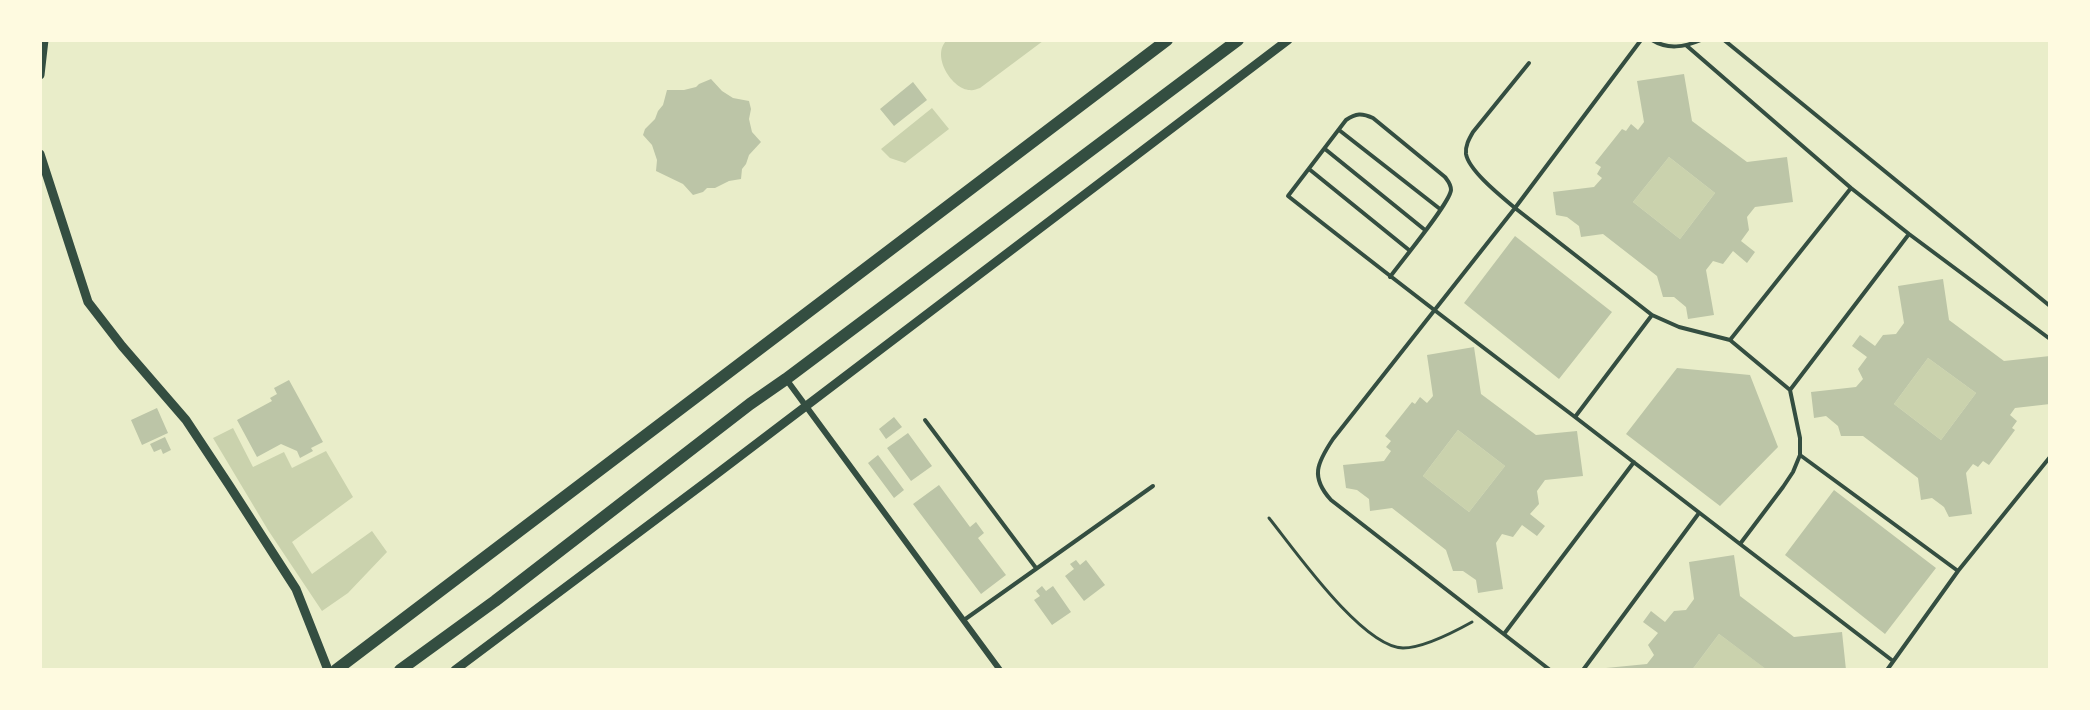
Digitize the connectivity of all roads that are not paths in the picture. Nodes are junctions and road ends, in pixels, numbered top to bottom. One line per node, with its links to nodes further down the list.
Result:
1 (44, 40): 11 (street)
2 (1167, 40): 45 (highway)
3 (1238, 40): 28 (highway)
4 (1288, 40): 30 (street)
5 (1641, 40): 17 (lane)
6 (1652, 40): 9 (lane)
7 (1701, 40): 9 (lane)
8 (1724, 40): 23 (lane)
9 (1687, 46): 16 (lane)
10 (1529, 63): 17 (lane)
11 (40, 75)
12 (1339, 130): 13 (lane); 18 (lane); 18 (lane)
13 (1325, 149): 15 (lane); 19 (lane)
14 (40, 154): 44 (street)
15 (1309, 169): 21 (lane); 22 (lane)
16 (1851, 188): 20 (lane); 27 (lane)
17 (1515, 208): 24 (lane); 25 (lane)
18 (1440, 209): 19 (lane)
19 (1425, 230): 21 (lane)
20 (1909, 234): 26 (lane); 29 (lane)
21 (1409, 250): 22 (lane)
22 (1390, 277): 24 (lane)
23 (2049, 306)
24 (1434, 311): 31 (lane); 42 (lane)
25 (1652, 315): 27 (lane); 31 (lane)
26 (2049, 339)
27 (1730, 340): 29 (lane)
28 (786, 380): 30 (street); 46 (highway)
29 (1790, 390): 33 (lane)
30 (805, 406): 41 (street); 47 (street)
31 (1575, 417): 35 (lane)
32 (925, 420): 39 (lane)
33 (1800, 455): 38 (lane); 40 (lane)
34 (2049, 457): 40 (lane)
35 (1634, 462): 37 (lane); 42 (lane)
36 (1153, 486): 39 (lane)
37 (1699, 513): 38 (lane); 50 (lane)
38 (1740, 544): 43 (lane)
39 (1036, 568): 41 (lane)
40 (1958, 572): 43 (lane)
41 (964, 620): 48 (street)
42 (1504, 634): 49 (lane)
43 (1893, 661): 51 (lane)
44 (328, 669)
45 (336, 669)
46 (400, 669)
47 (455, 669)
48 (999, 669)
49 (1550, 669)
50 (1583, 669)
51 (1887, 669)

